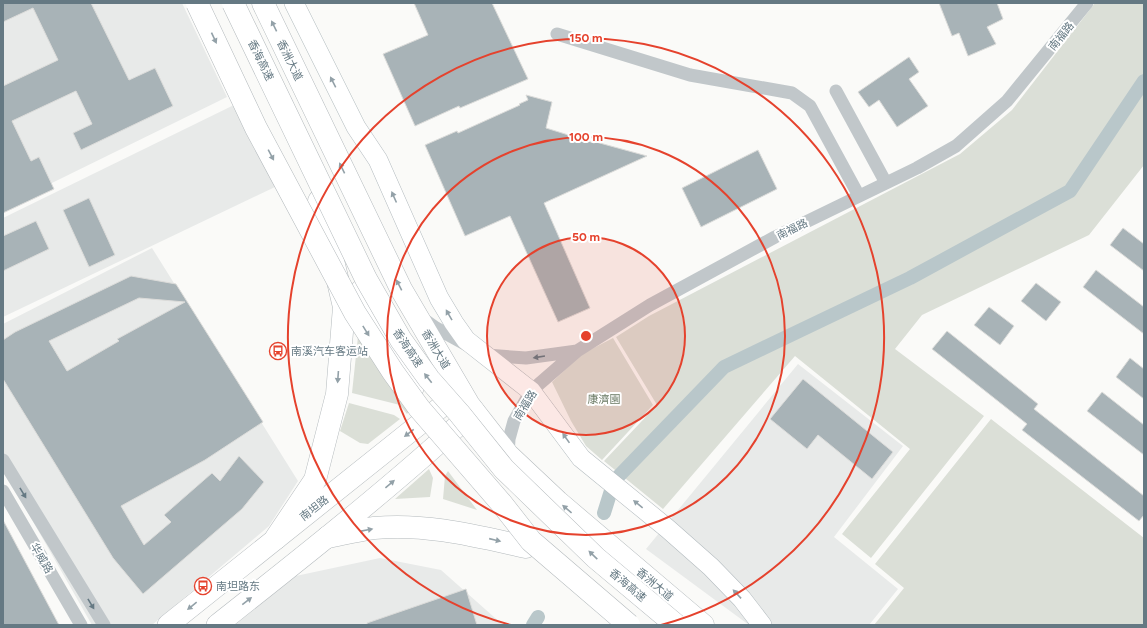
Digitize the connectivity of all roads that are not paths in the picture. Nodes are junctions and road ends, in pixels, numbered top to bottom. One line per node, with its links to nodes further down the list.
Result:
1 (197, 3): 31 (highway, one-way to 31, bridge)
2 (225, 3): 11 (highway)
3 (233, 3): 32 (highway, 香海高速, one-way to 3, bridge)
4 (263, 3): 12 (highway, 香洲大道, one-way to 4)
5 (294, 3): 14 (street, one-way to 5)
6 (1087, 3): 9 (street, 南福路)
7 (557, 34): 10 (street)
8 (836, 91): 9 (street)
9 (886, 183): 10 (street, 南福路)
10 (859, 196): 13 (street, 南福路)
11 (319, 201): 18 (highway); 24 (highway, one-way to 24)
12 (415, 313): 14 (street); 15 (highway, 香洲大道)
13 (577, 350): 14 (street, one-way to 14); 16 (street, 南福路)
14 (484, 355): 16 (street)
15 (461, 391): 17 (highway, 香洲大道); 18 (main road, 南坦路)
16 (531, 391): 20 (street, 南福路); 34 (street, one-way to 16)
17 (474, 411): 19 (main road); 20 (highway, 香洲大道)
18 (430, 416): 19 (highway); 24 (main road, 南坦路, one-way to 24)
19 (443, 439): 23 (main road, one-way to 19); 25 (highway)
20 (508, 455): 33 (highway, 香洲大道, one-way to 20)
21 (3, 460): 27 (street, one-way to 27)
22 (3, 491): 26 (street, 华威路)
23 (328, 537): 25 (highway, one-way to 25); 29 (main road, one-way to 23)
24 (276, 538): 28 (main road, 南坦路, one-way to 28)
25 (526, 548): 30 (highway)
26 (81, 625)
27 (104, 625)
28 (168, 625)
29 (217, 625)
30 (618, 625)
31 (628, 625)
32 (676, 625)
33 (703, 625)
34 (762, 625)

